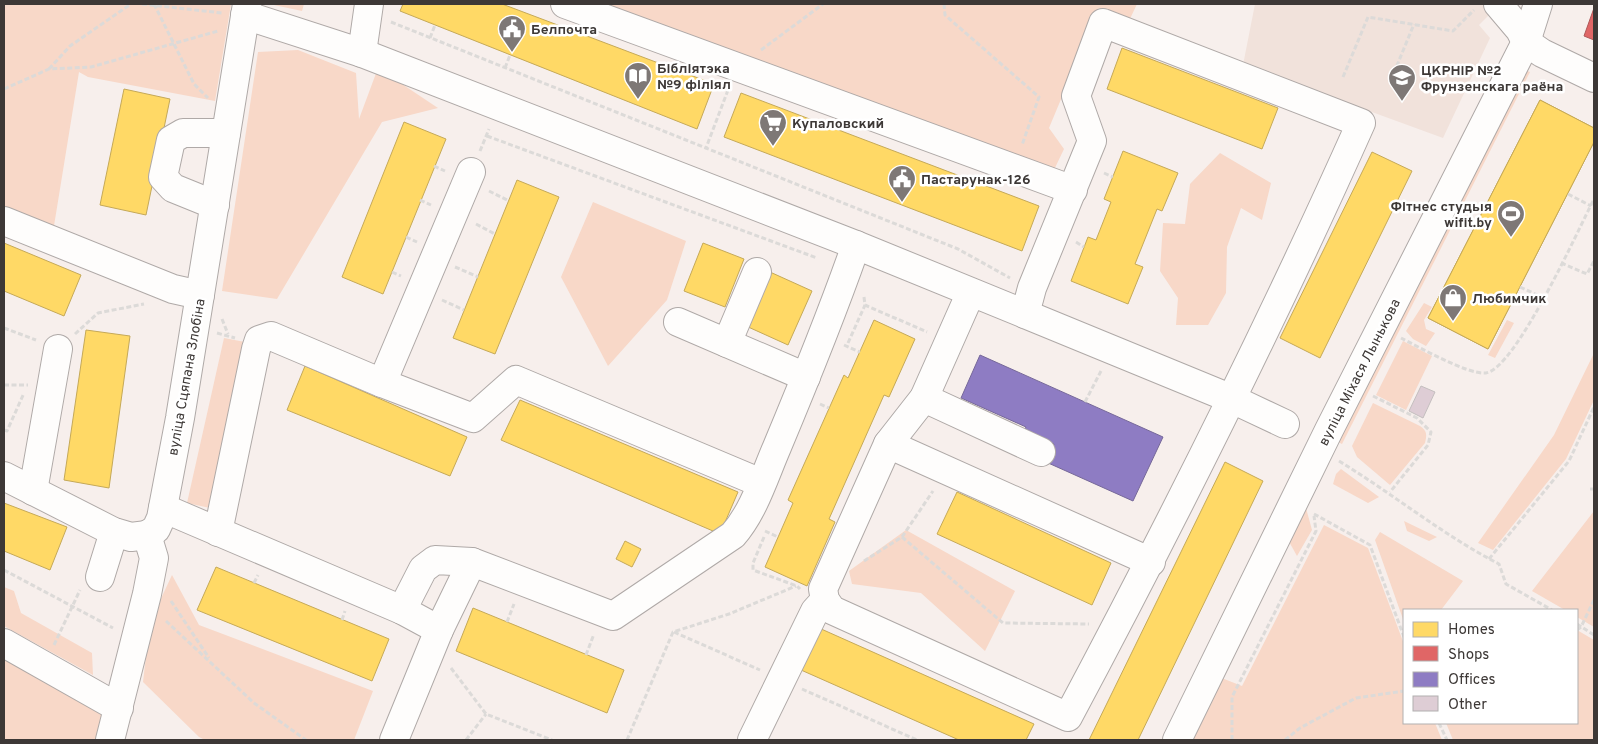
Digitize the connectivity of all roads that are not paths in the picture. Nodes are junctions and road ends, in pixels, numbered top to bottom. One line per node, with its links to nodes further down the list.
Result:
1 (565, 4): 11 (street)
2 (1498, 4): 6 (street)
3 (1538, 4): 6 (street, вуліца Міхася Лынькова)
4 (368, 8): 7 (street)
5 (245, 15): 7 (street); 9 (street, вуліца Сцяпана Злобіна)
6 (1526, 42): 8 (street); 47 (street, вуліца Міхася Лынькова)
7 (362, 53): 14 (street)
8 (1594, 78)
9 (227, 125): 12 (street, вуліца Сцяпана Злобіна); 12 (street)
10 (471, 172): 23 (street)
11 (1073, 190): 18 (street); 25 (street)
12 (215, 205): 17 (street, вуліца Сцяпана Злобіна)
13 (4, 221): 17 (street)
14 (856, 245): 16 (street); 22 (street)
15 (757, 272): 20 (street)
16 (971, 292): 18 (street); 24 (street)
17 (200, 294): 32 (street, вуліца Сцяпана Злобіна)
18 (1029, 301): 25 (street)
19 (678, 322): 20 (street)
20 (727, 343): 22 (street)
21 (58, 349): 31 (street)
22 (806, 377): 30 (street)
23 (382, 383): 30 (street); 34 (street)
24 (924, 398): 27 (street); 28 (street)
25 (1232, 399): 26 (street); 37 (street)
26 (1285, 424)
27 (888, 444): 37 (street); 39 (street)
28 (1041, 452)
29 (4, 476): 31 (street)
30 (761, 483): 36 (street)
31 (33, 490): 33 (street)
32 (163, 508): 34 (street); 35 (street, вуліца Сцяпана Злобіна)
33 (114, 532): 35 (street); 38 (street)
34 (218, 532): 40 (street)
35 (147, 535): 43 (street)
36 (472, 562): 40 (street); 41 (street)
37 (1151, 562): 39 (street)
38 (91, 582)
39 (825, 592): 46 (street)
40 (402, 610): 41 (street)
41 (439, 630): 45 (street)
42 (4, 643): 43 (street)
43 (119, 708): 44 (street)
44 (110, 740)
45 (394, 740)
46 (752, 740)
47 (1177, 740)

